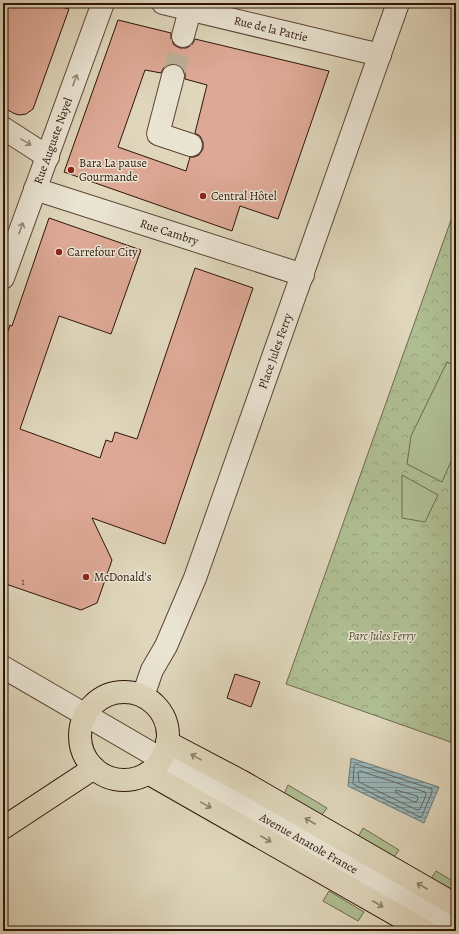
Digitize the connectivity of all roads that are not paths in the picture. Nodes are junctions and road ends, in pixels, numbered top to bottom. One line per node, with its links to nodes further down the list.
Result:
1 (103, 3): 10 (street, Rue Auguste Nayel, one-way to 1)
2 (162, 3): 4 (street, Rue de la Patrie)
3 (398, 3): 6 (street, Place Jules Ferry)
4 (190, 10): 5 (street); 6 (street, Rue de la Patrie)
5 (183, 36)
6 (380, 56): 12 (street, Place Jules Ferry)
7 (173, 76): 9 (street)
8 (3, 128): 10 (street, one-way to 10)
9 (191, 145)
10 (48, 157): 11 (street, Rue Auguste Nayel)
11 (35, 189): 12 (street, Rue Cambry); 13 (street, Rue Auguste Nayel, one-way to 11)
12 (303, 275): 15 (street, Place Jules Ferry)
13 (3, 278)
14 (3, 667): 16 (street)
15 (143, 696): 16 (main road); 17 (main road)
16 (85, 714): 17 (street); 18 (main road)
17 (159, 758): 18 (main road); 20 (main road, Avenue Anatole France, one-way to 17); 21 (street, Avenue Anatole France); 22 (main road, Avenue Anatole France, one-way to 22)
18 (94, 768): 19 (main road)
19 (3, 828)
20 (456, 905)
21 (456, 927)
22 (425, 931)

